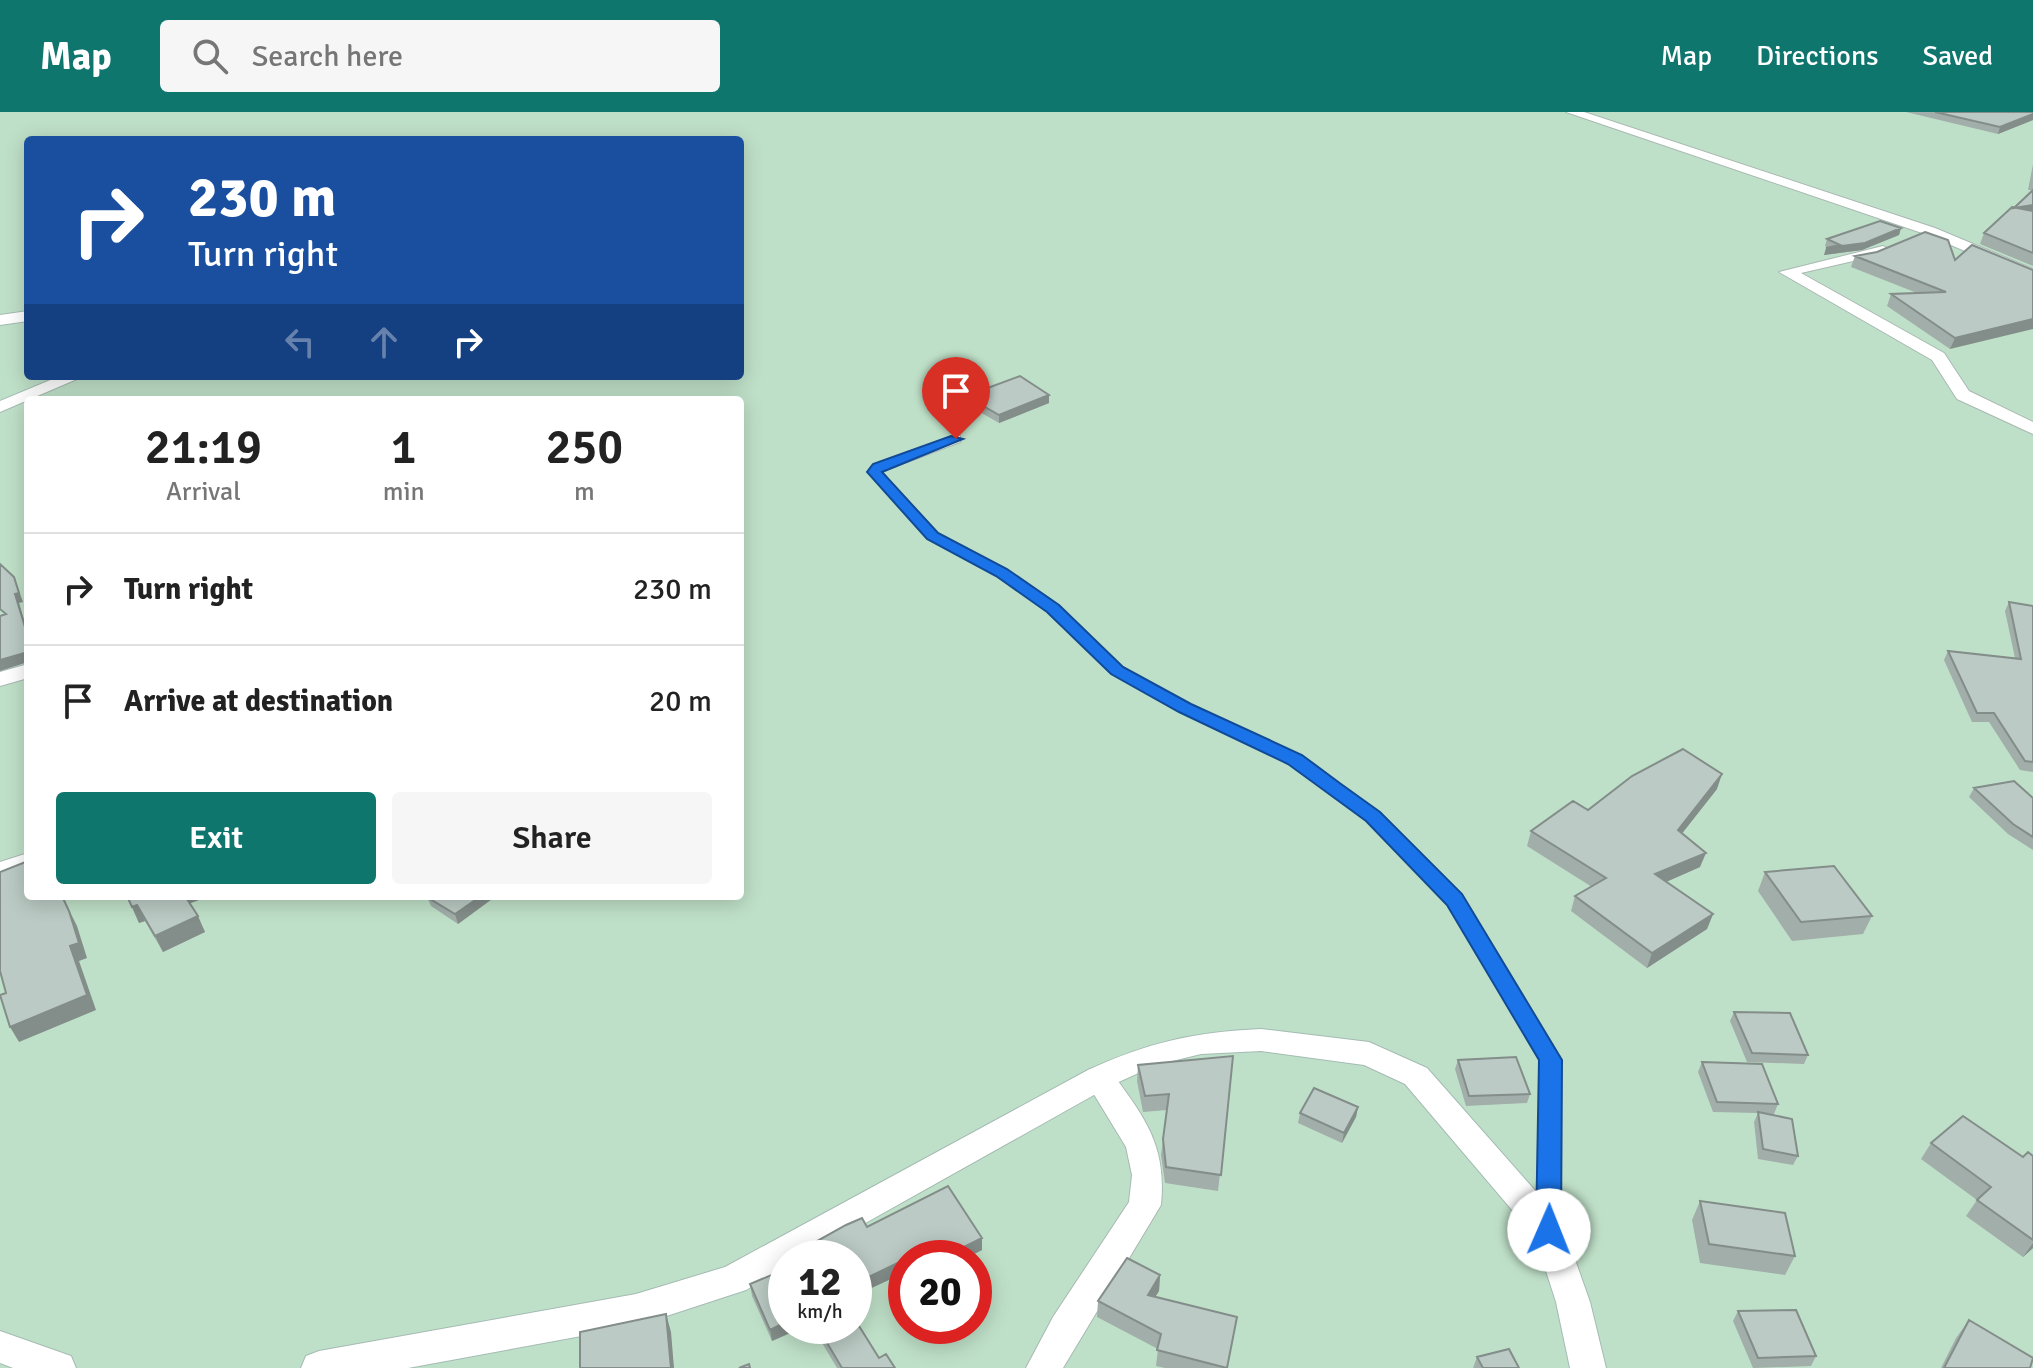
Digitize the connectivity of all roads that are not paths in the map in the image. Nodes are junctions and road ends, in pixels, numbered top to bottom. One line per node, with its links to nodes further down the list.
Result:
1 (1572, 112): 2 (street)
2 (1930, 231): 3 (street); 10 (street)
3 (2033, 275)
4 (24, 317): 5 (street)
5 (0, 320)
6 (65, 380): 7 (street)
7 (27, 396)
8 (24, 397): 9 (street)
9 (0, 407)
10 (2033, 429)
11 (956, 439): 17 (lane)
12 (24, 672): 13 (street)
13 (0, 679)
14 (24, 863): 15 (street)
15 (0, 872)
16 (1099, 1078): 17 (street); 20 (street); 21 (street)
17 (1549, 1230): 22 (street)
18 (0, 1347): 19 (street)
19 (58, 1368)
20 (319, 1368)
21 (1044, 1368)
22 (1588, 1368)

